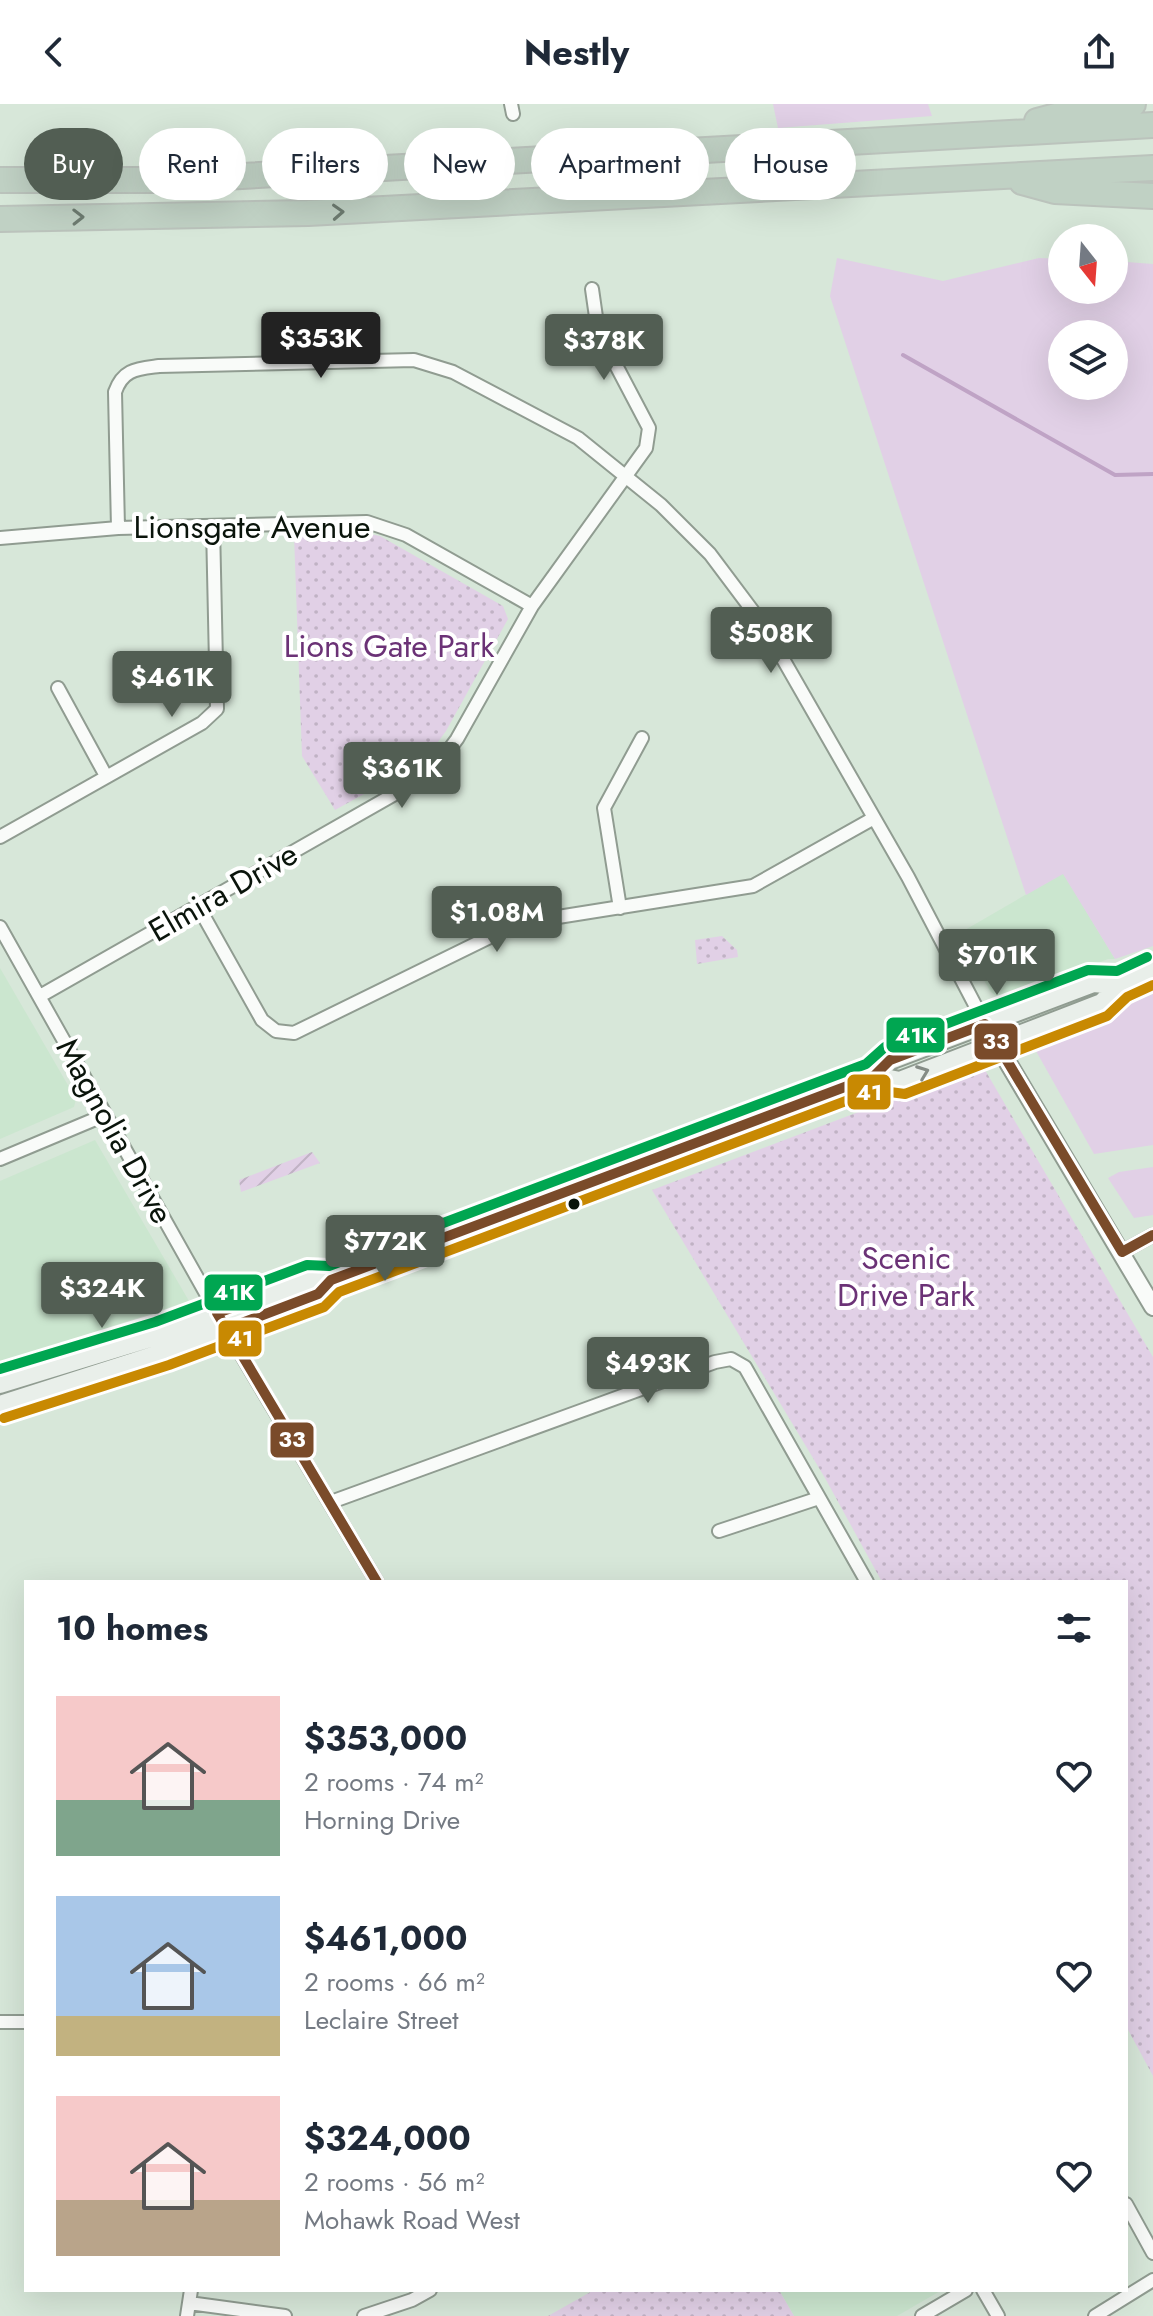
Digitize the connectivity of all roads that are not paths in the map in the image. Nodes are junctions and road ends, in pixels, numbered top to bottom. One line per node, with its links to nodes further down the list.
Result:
1 (1133, 104): 3 (highway)
2 (1153, 125): 3 (highway)
3 (985, 135): 6 (highway)
4 (1153, 168): 5 (highway)
5 (1008, 178): 7 (highway); 8 (highway, one-way to 5)
6 (0, 180)
7 (1153, 196)
8 (0, 219)
9 (592, 289): 10 (street, Elmira Drive)
10 (628, 476): 12 (street); 14 (street, Elmira Drive); 18 (street)
11 (213, 526): 12 (street, Lionsgate Avenue); 14 (street, Lionsgate Avenue); 17 (street)
12 (118, 528): 13 (street, Lionsgate Avenue)
13 (0, 538)
14 (532, 606): 20 (street, Elmira Drive)
15 (58, 688): 17 (street)
16 (642, 738): 21 (street)
17 (106, 776): 19 (street)
18 (874, 818): 21 (street); 26 (street)
19 (0, 837)
20 (198, 906): 21 (street); 25 (street, Elmira Drive)
21 (620, 908)
22 (0, 927): 25 (street, Magnolia Drive)
23 (1153, 970): 24 (main road)
24 (1119, 985): 26 (main road); 27 (main road)
25 (40, 996): 29 (street, Magnolia Drive)
26 (985, 1024): 27 (street); 28 (main road)
27 (997, 1044): 28 (main road, one-way to 27); 32 (street)
28 (874, 1076): 34 (main road)
29 (105, 1115): 30 (street); 34 (street, Magnolia Drive)
30 (0, 1159)
31 (1153, 1235): 32 (street)
32 (1122, 1252): 33 (street)
33 (1153, 1307)
34 (222, 1321): 35 (main road); 36 (main road); 38 (street, Magnolia Drive)
35 (0, 1384)
36 (0, 1405)
37 (819, 1498): 38 (street); 39 (street); 41 (street)
38 (331, 1502): 40 (street, Magnolia Drive)
39 (719, 1531)
40 (376, 1580)
41 (866, 1580)
42 (0, 2022): 43 (street)
43 (24, 2022)
44 (1128, 2208): 45 (street)
45 (1153, 2253)
46 (1153, 2280): 55 (street)
47 (426, 2292): 52 (street)
48 (963, 2292): 53 (street)
49 (984, 2292): 54 (street)
50 (189, 2303): 51 (street)
51 (285, 2316)
52 (364, 2316)
53 (922, 2316)
54 (998, 2316)
55 (1095, 2316)

